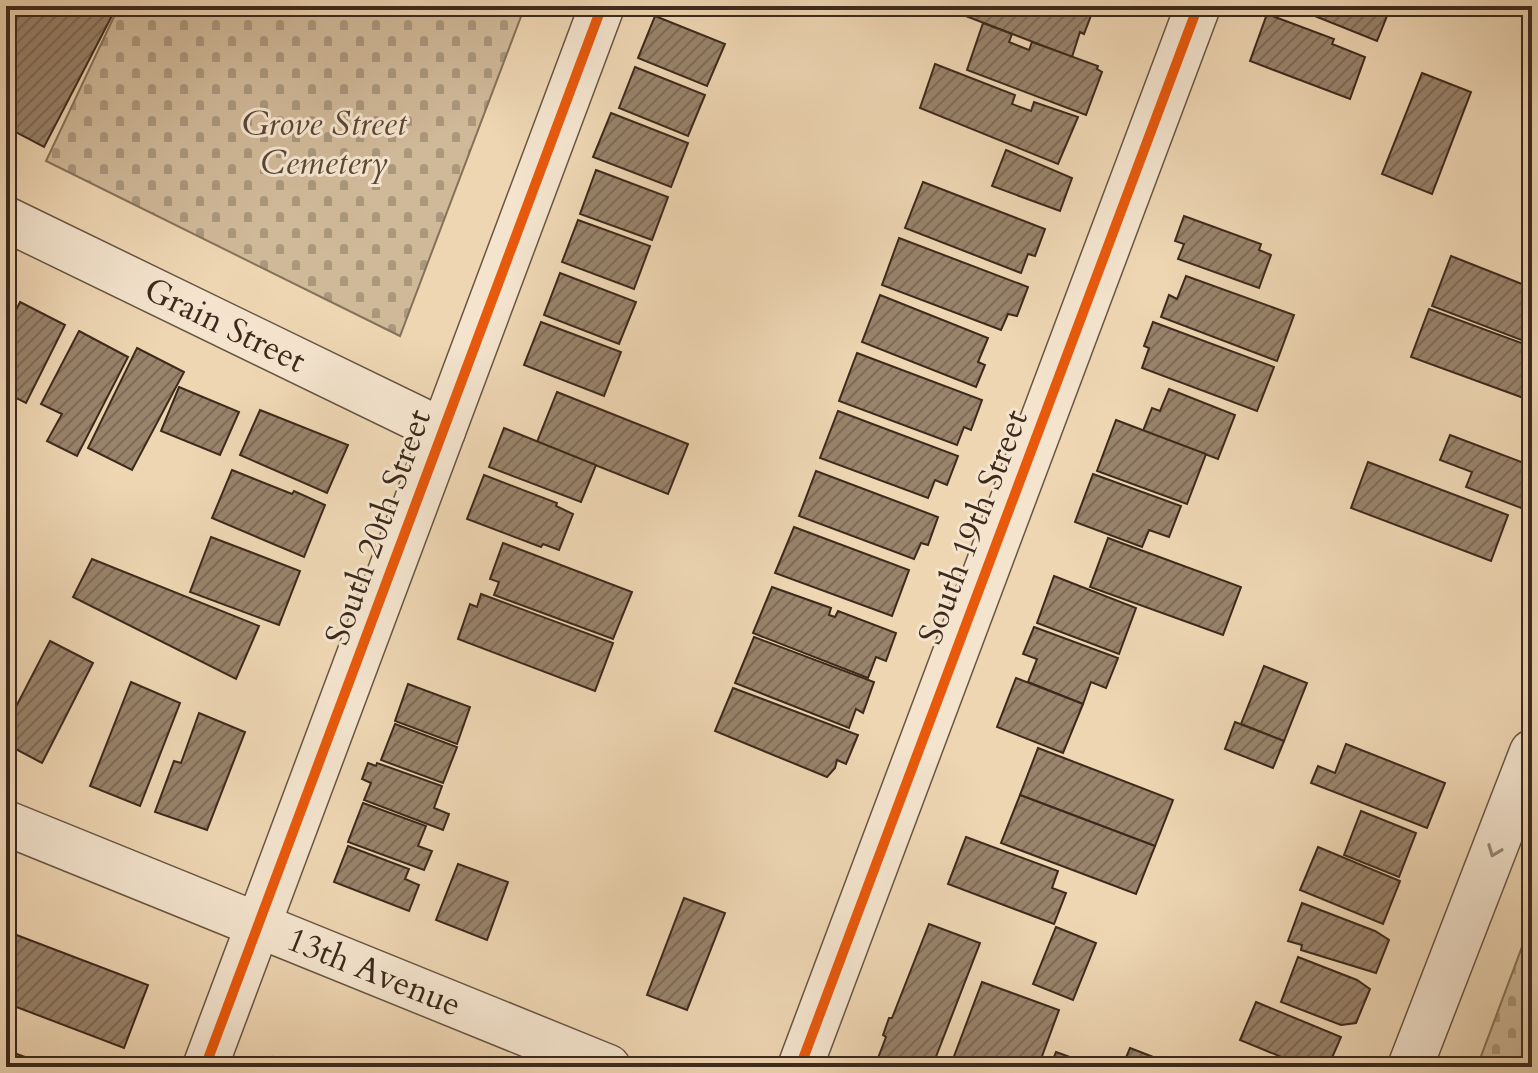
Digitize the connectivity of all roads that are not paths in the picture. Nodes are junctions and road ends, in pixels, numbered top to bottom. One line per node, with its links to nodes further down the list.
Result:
1 (602, 6): 4 (street, South 20th Street)
2 (1198, 6): 10 (street, South 19th Street)
3 (6, 219): 4 (street, Grain Street)
4 (443, 431): 7 (street, South 20th Street)
5 (1532, 752): 11 (street, one-way to 11)
6 (6, 823): 7 (street, 13th Avenue)
7 (259, 925): 8 (street, South 20th Street); 9 (street, 13th Avenue)
8 (205, 1067)
9 (608, 1067)
10 (800, 1067)
11 (1410, 1067)

